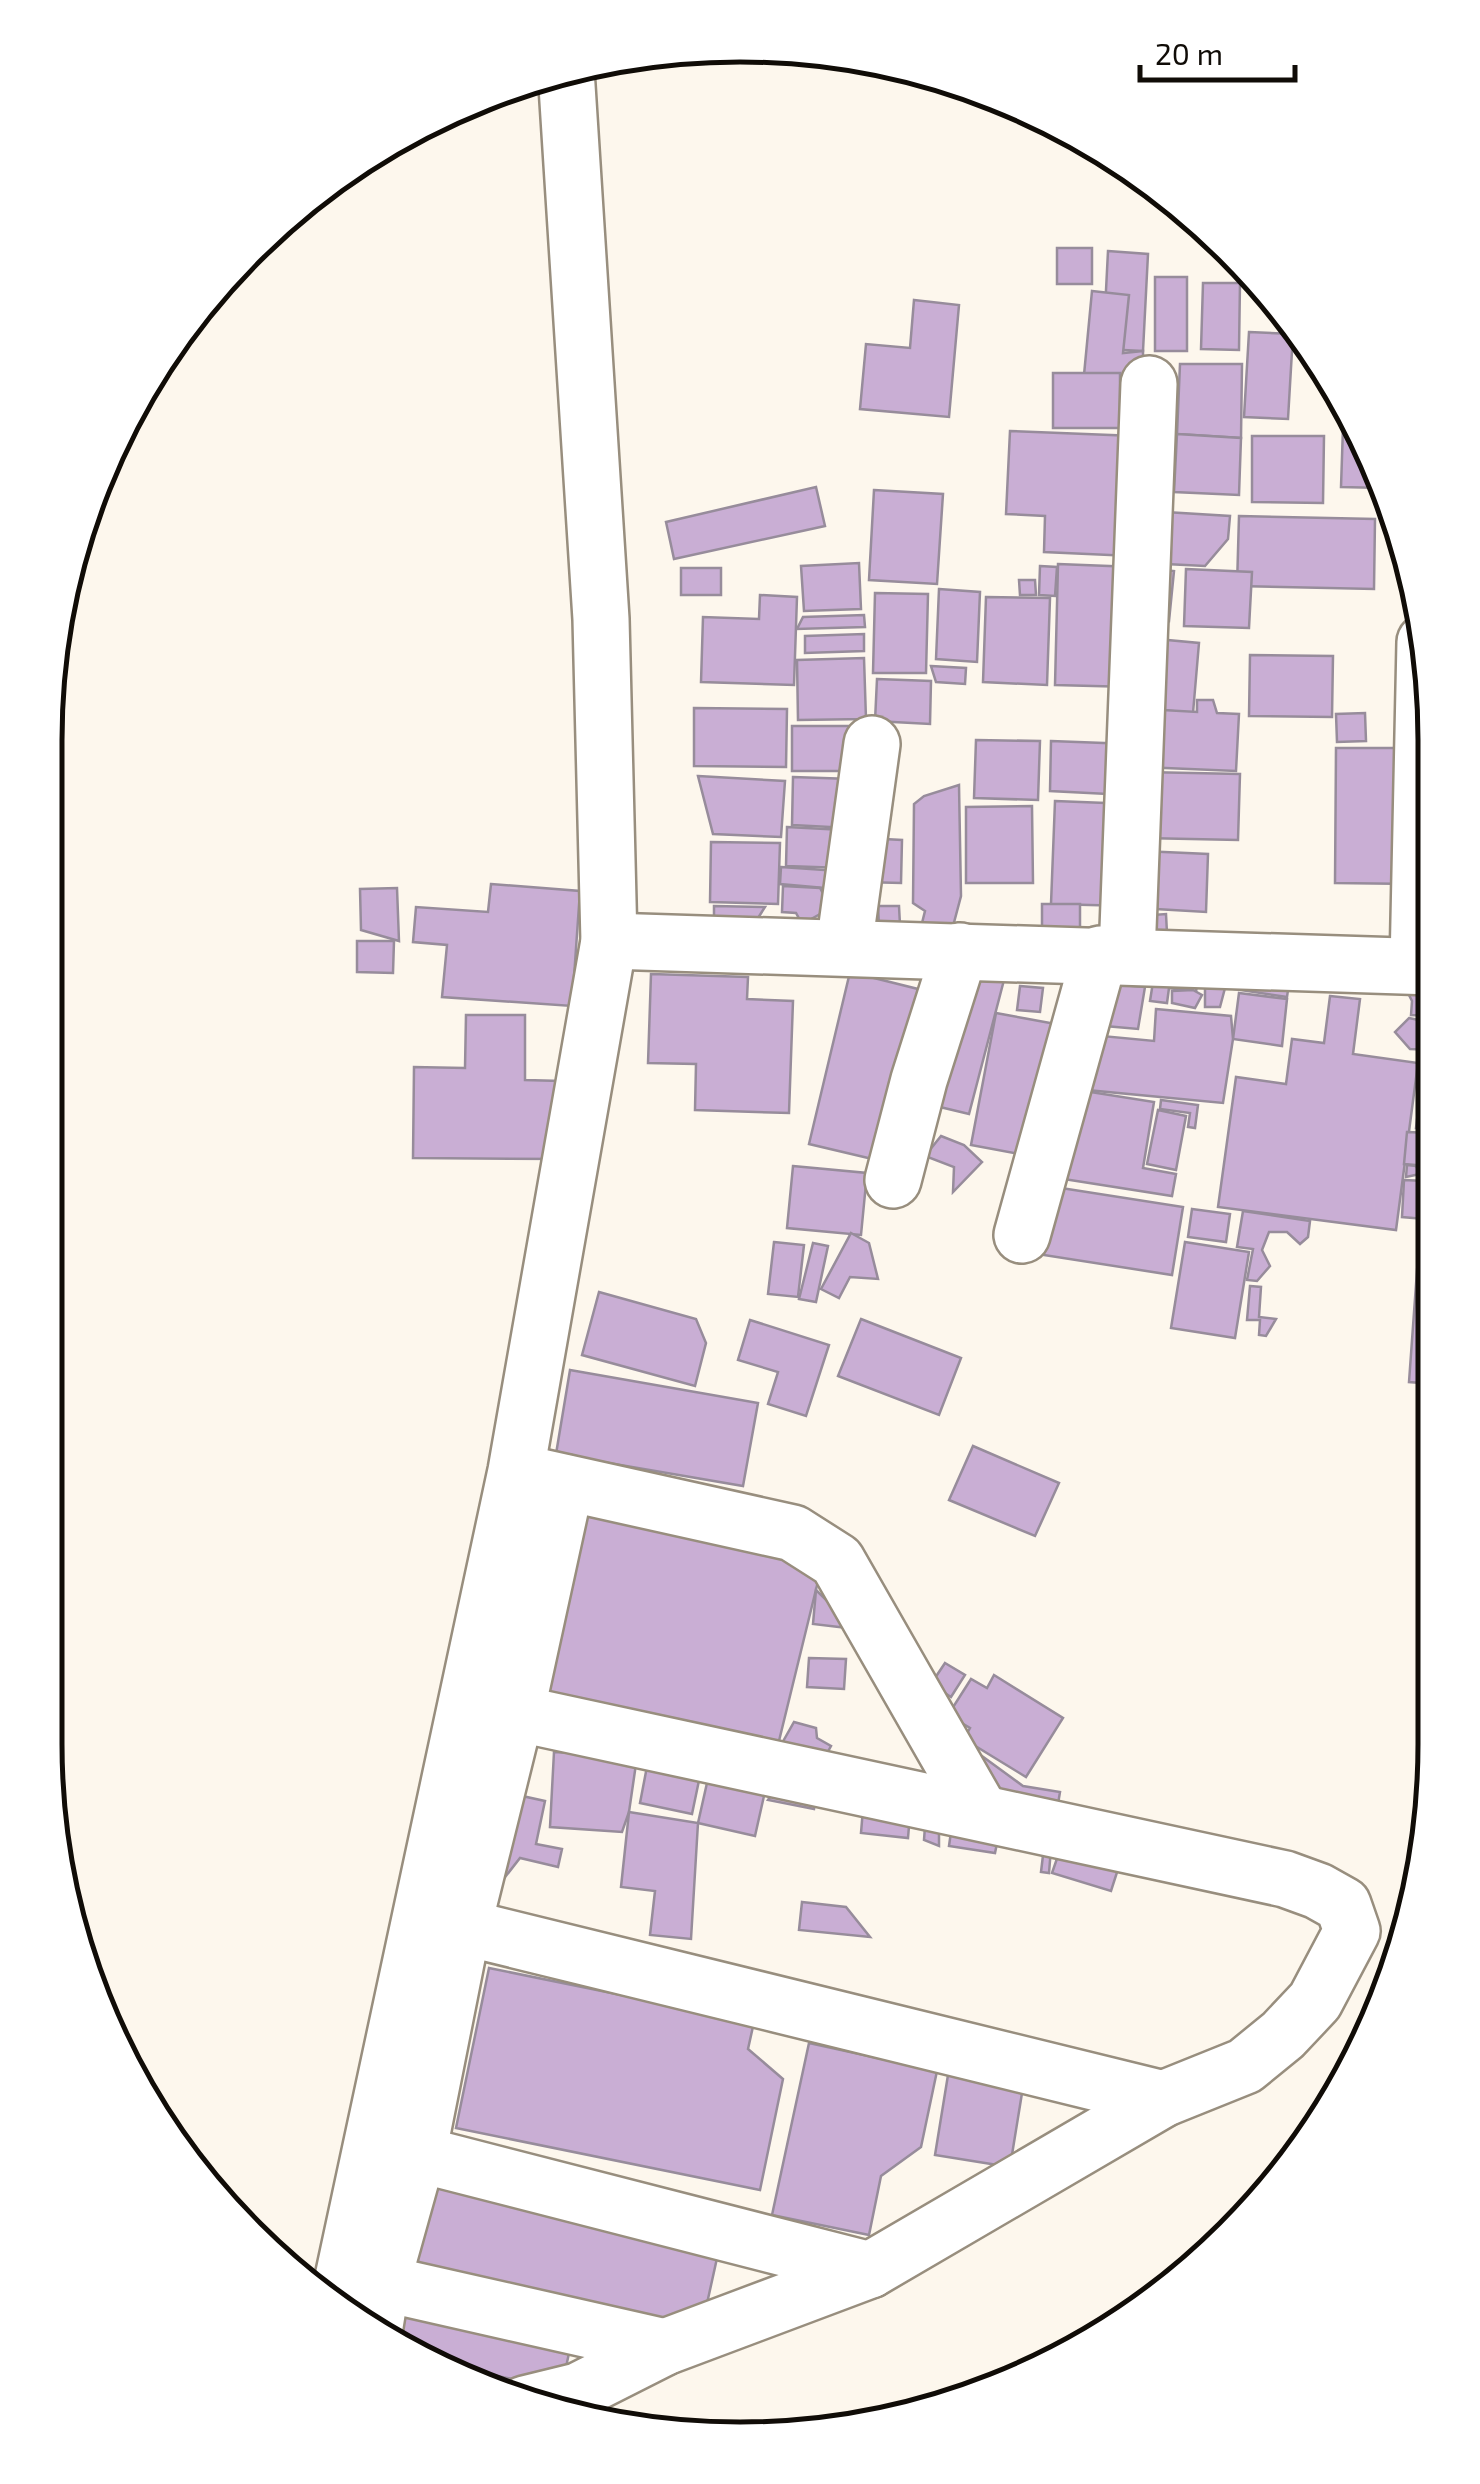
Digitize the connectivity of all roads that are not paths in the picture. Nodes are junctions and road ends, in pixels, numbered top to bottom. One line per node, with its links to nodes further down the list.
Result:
1 (567, 86): 4 (street)
2 (1148, 384): 7 (street)
3 (872, 744): 5 (street)
4 (608, 942): 5 (street); 11 (street)
5 (844, 948): 6 (street)
6 (960, 951): 7 (street); 9 (street)
7 (1114, 955): 8 (street); 10 (street)
8 (1418, 966)
9 (893, 1180)
10 (1022, 1235)
11 (541, 1478): 12 (street); 13 (street); 18 (street)
12 (516, 1713): 13 (street); 14 (street)
13 (980, 1811): 15 (street)
14 (463, 1927): 15 (street); 16 (street)
15 (1163, 2099): 17 (street)
16 (418, 2154): 17 (street); 18 (street)
17 (870, 2270): 19 (street)
18 (364, 2305): 19 (street)
19 (665, 2347): 20 (street)
20 (558, 2396)

